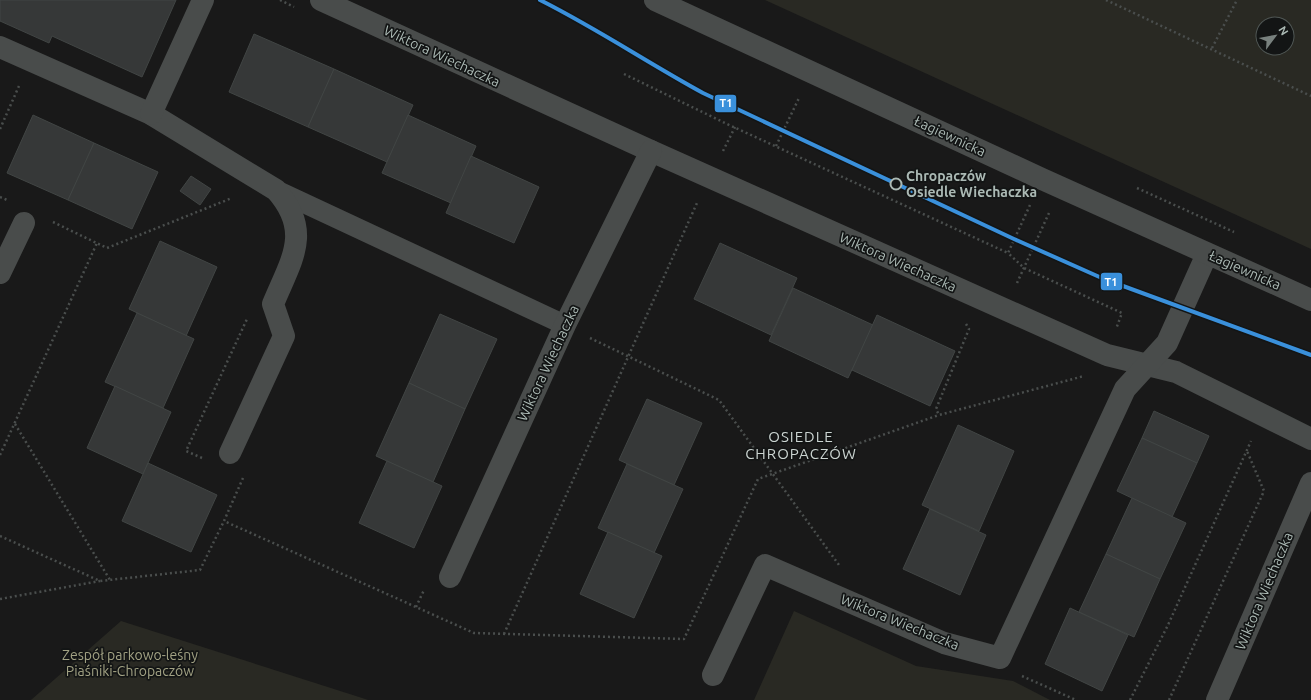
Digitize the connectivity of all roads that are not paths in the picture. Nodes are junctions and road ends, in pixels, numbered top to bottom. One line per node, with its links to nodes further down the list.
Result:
1 (203, 0): 5 (street)
2 (321, 0): 6 (street, Wiktora Wiechaczka)
3 (655, 0): 9 (street, Łagiewnicka)
4 (0, 47): 5 (street)
5 (151, 114): 7 (street)
6 (651, 151): 12 (street, Wiktora Wiechaczka); 13 (street, Wiktora Wiechaczka)
7 (276, 190): 12 (lane); 15 (street)
8 (24, 223): 10 (street)
9 (1207, 254): 11 (street, Łagiewnicka); 13 (street, Wiktora Wiechaczka)
10 (0, 273)
11 (1311, 300)
12 (565, 325): 17 (street, Wiktora Wiechaczka)
13 (1148, 364): 14 (street, Wiktora Wiechaczka); 18 (street, Wiktora Wiechaczka)
14 (1311, 439)
15 (230, 453)
16 (1311, 483): 19 (street, Wiktora Wiechaczka)
17 (450, 577)
18 (713, 675)
19 (1217, 700)

